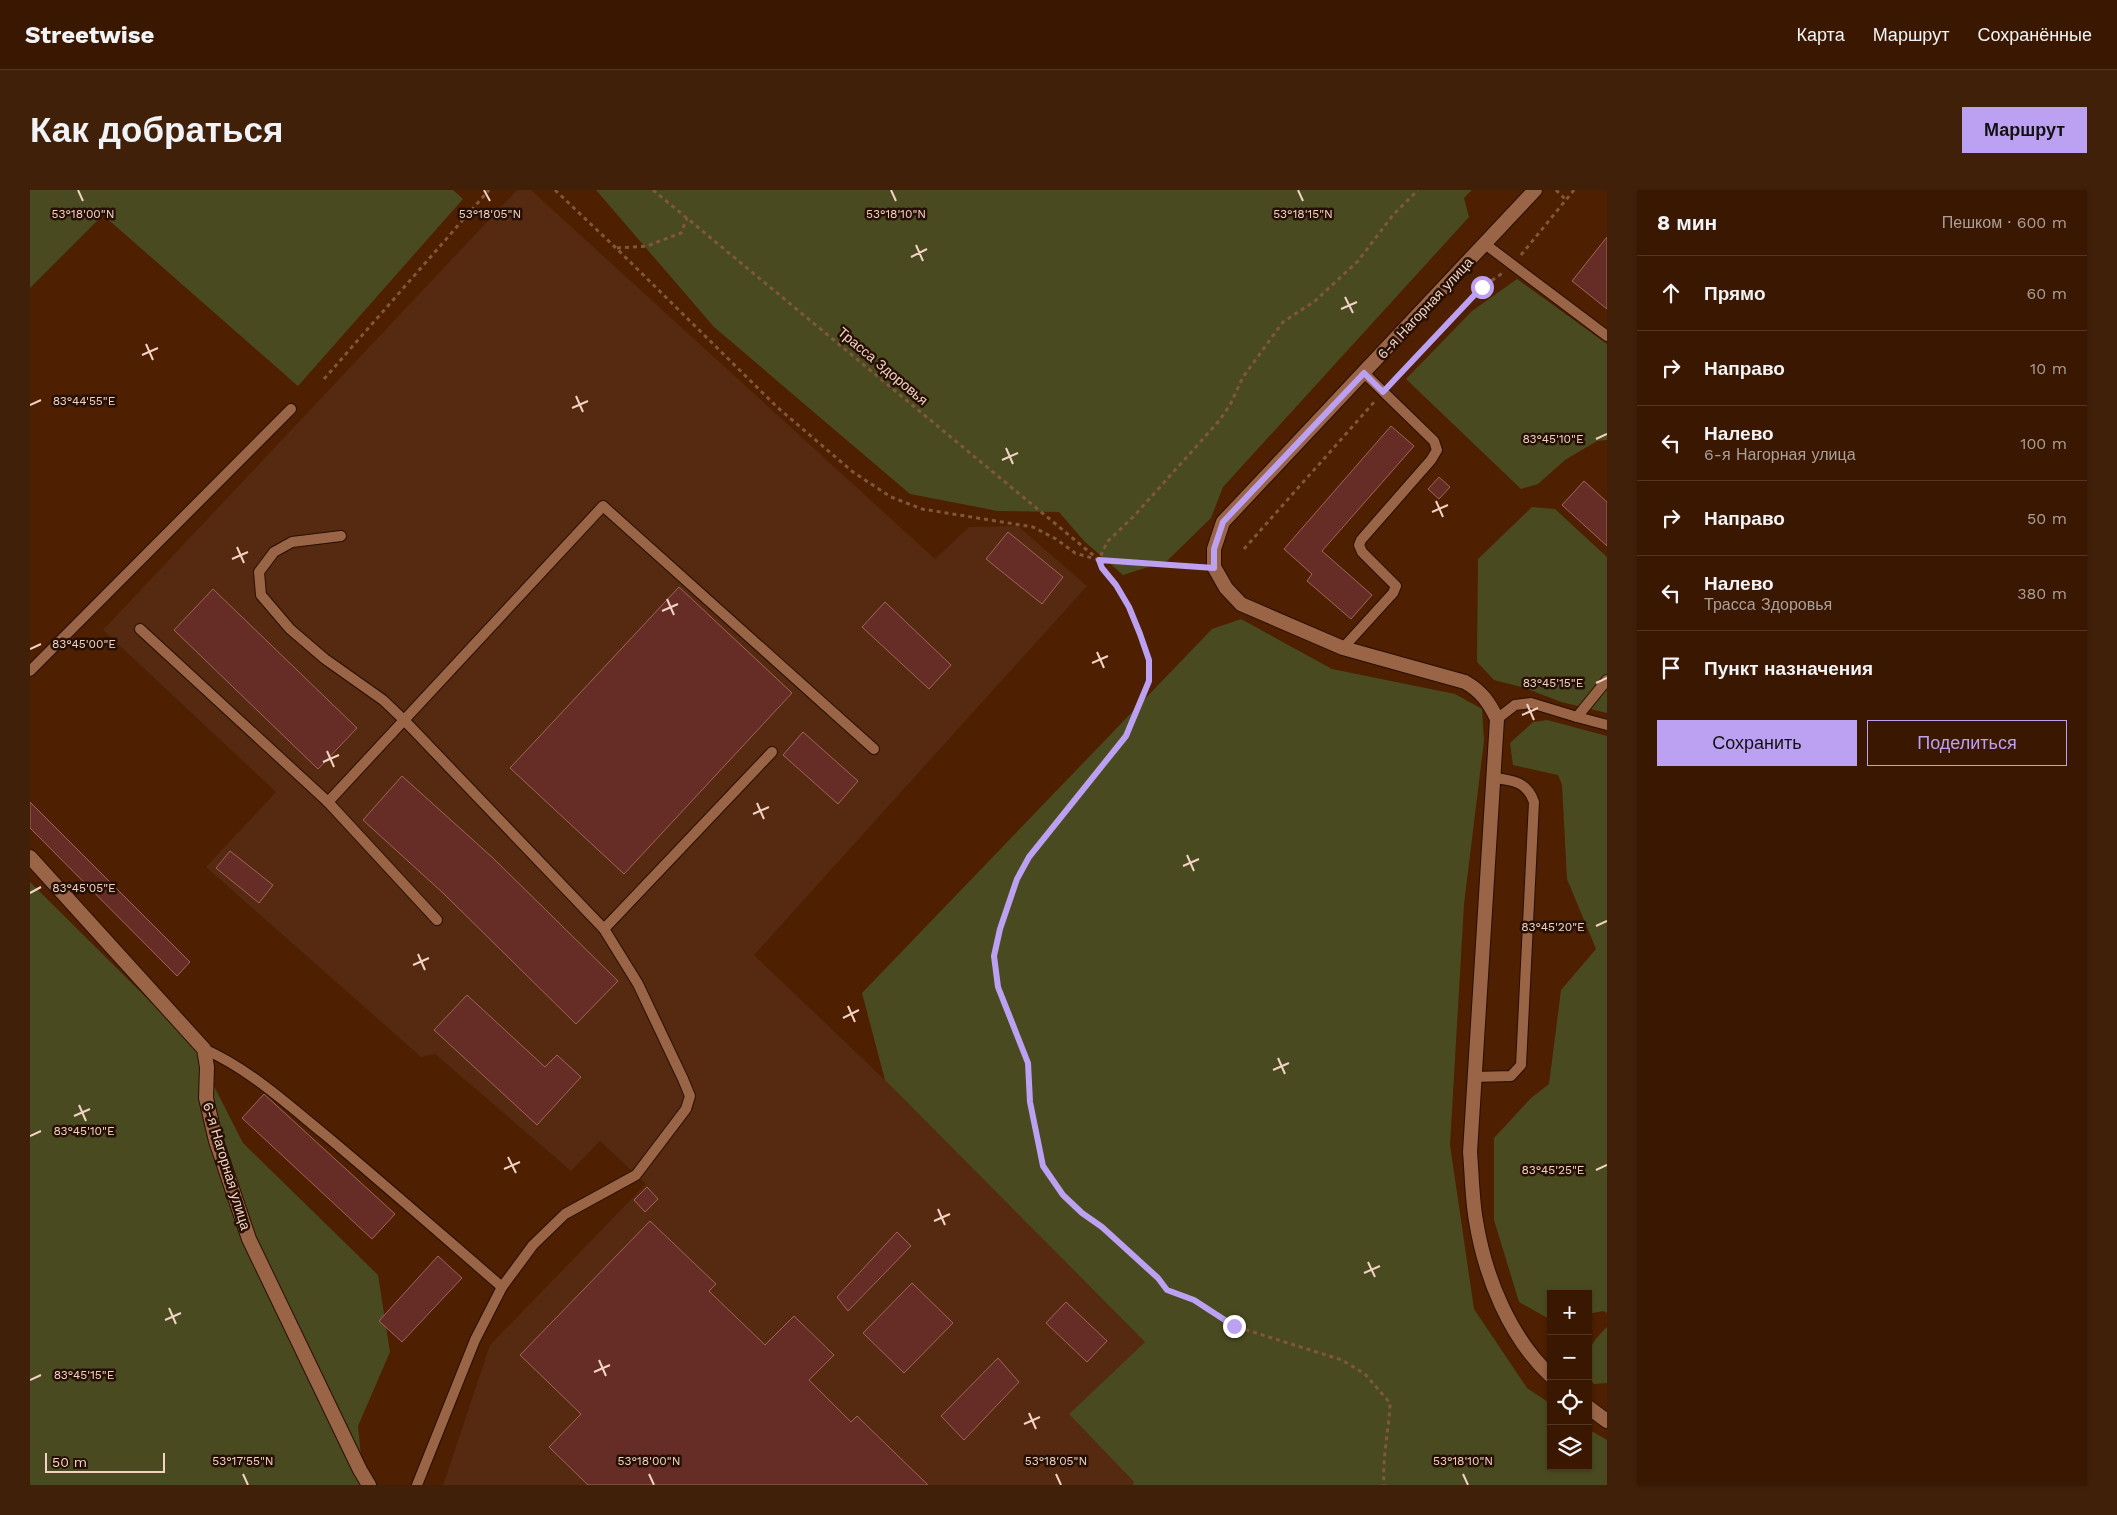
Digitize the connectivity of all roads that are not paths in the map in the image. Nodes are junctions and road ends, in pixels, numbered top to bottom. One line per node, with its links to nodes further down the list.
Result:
1 (1534, 190): 2 (street, 6-я Нагорная улица)
2 (1485, 244): 3 (lane); 4 (street, 6-я Нагорная улица)
3 (1607, 336)
4 (1364, 373): 8 (lane); 8 (street, 6-я Нагорная улица)
5 (291, 408): 9 (lane)
6 (341, 536): 13 (lane)
7 (140, 629): 18 (lane)
8 (1343, 648): 12 (street)
9 (30, 671)
10 (1607, 680): 11 (lane)
11 (1577, 717): 12 (lane); 14 (lane)
12 (1497, 719): 17 (street)
13 (404, 720): 15 (lane); 18 (lane); 21 (lane)
14 (1607, 725)
15 (874, 749)
16 (772, 752): 21 (lane)
17 (1494, 778): 23 (street); 23 (lane)
18 (328, 802): 20 (lane)
19 (30, 858): 22 (street)
20 (438, 920)
21 (604, 929): 24 (lane)
22 (204, 1049): 24 (lane); 28 (street, 6-я Нагорная улица)
23 (1474, 1076): 25 (street)
24 (502, 1287): 29 (lane)
25 (1547, 1371)
26 (1592, 1411): 27 (street)
27 (1607, 1420)
28 (369, 1485)
29 (417, 1485)

